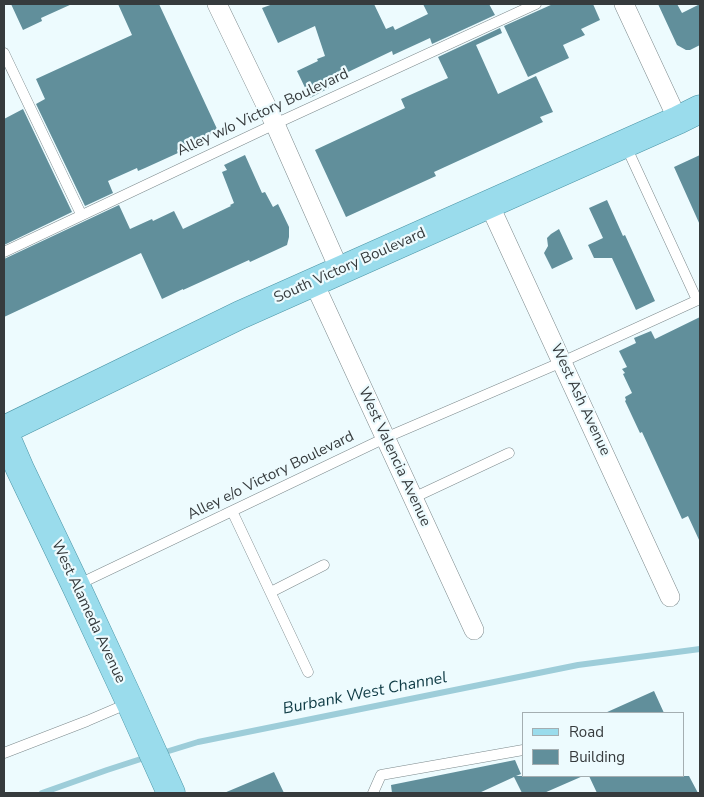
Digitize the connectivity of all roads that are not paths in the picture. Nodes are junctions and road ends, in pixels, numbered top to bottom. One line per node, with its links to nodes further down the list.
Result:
1 (536, 4): 6 (lane, Alley w/o Victory Boulevard)
2 (624, 4): 5 (street)
3 (221, 5): 6 (street)
4 (4, 52): 9 (lane)
5 (689, 114): 7 (main road, South Victory Boulevard)
6 (275, 124): 9 (lane, Alley w/o Victory Boulevard); 11 (street)
7 (625, 143): 8 (main road, South Victory Boulevard); 13 (lane)
8 (489, 204): 11 (main road, South Victory Boulevard); 14 (street, West Ash Avenue)
9 (81, 214): 10 (lane, Alley w/o Victory Boulevard)
10 (4, 252)
11 (340, 271): 12 (main road, South Victory Boulevard)
12 (314, 283): 15 (main road, South Victory Boulevard); 16 (street, West Valencia Avenue)
13 (698, 300): 14 (lane, Alley e/o Victory Boulevard)
14 (562, 362): 16 (lane, Alley e/o Victory Boulevard); 23 (street, West Ash Avenue)
15 (4, 431): 21 (main road, West Alameda Avenue)
16 (385, 438): 18 (street, West Valencia Avenue); 19 (lane, Alley e/o Victory Boulevard)
17 (509, 453): 18 (lane)
18 (413, 498): 24 (street, West Valencia Avenue)
19 (232, 511): 21 (lane, Alley e/o Victory Boulevard); 22 (lane)
20 (324, 565): 22 (lane)
21 (76, 586): 26 (main road, West Alameda Avenue)
22 (271, 592): 25 (lane)
23 (670, 597)
24 (474, 630)
25 (308, 672)
26 (132, 708): 28 (lane); 29 (main road, West Alameda Avenue)
27 (522, 750): 30 (lane)
28 (4, 753)
29 (168, 787)
30 (373, 793)

